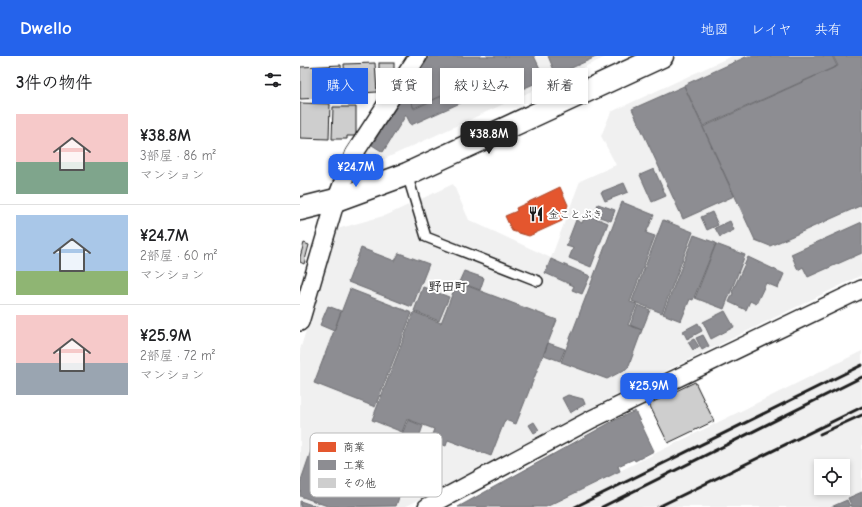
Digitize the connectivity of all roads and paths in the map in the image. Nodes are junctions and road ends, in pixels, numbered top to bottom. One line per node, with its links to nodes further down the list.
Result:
1 (418, 56): 4 (street)
2 (662, 56): 3 (street)
3 (407, 174): 4 (street); 6 (lane)
4 (336, 200): 5 (street); 8 (street)
5 (300, 209)
6 (538, 281)
7 (862, 289): 9 (street)
8 (300, 322)
9 (427, 507)

